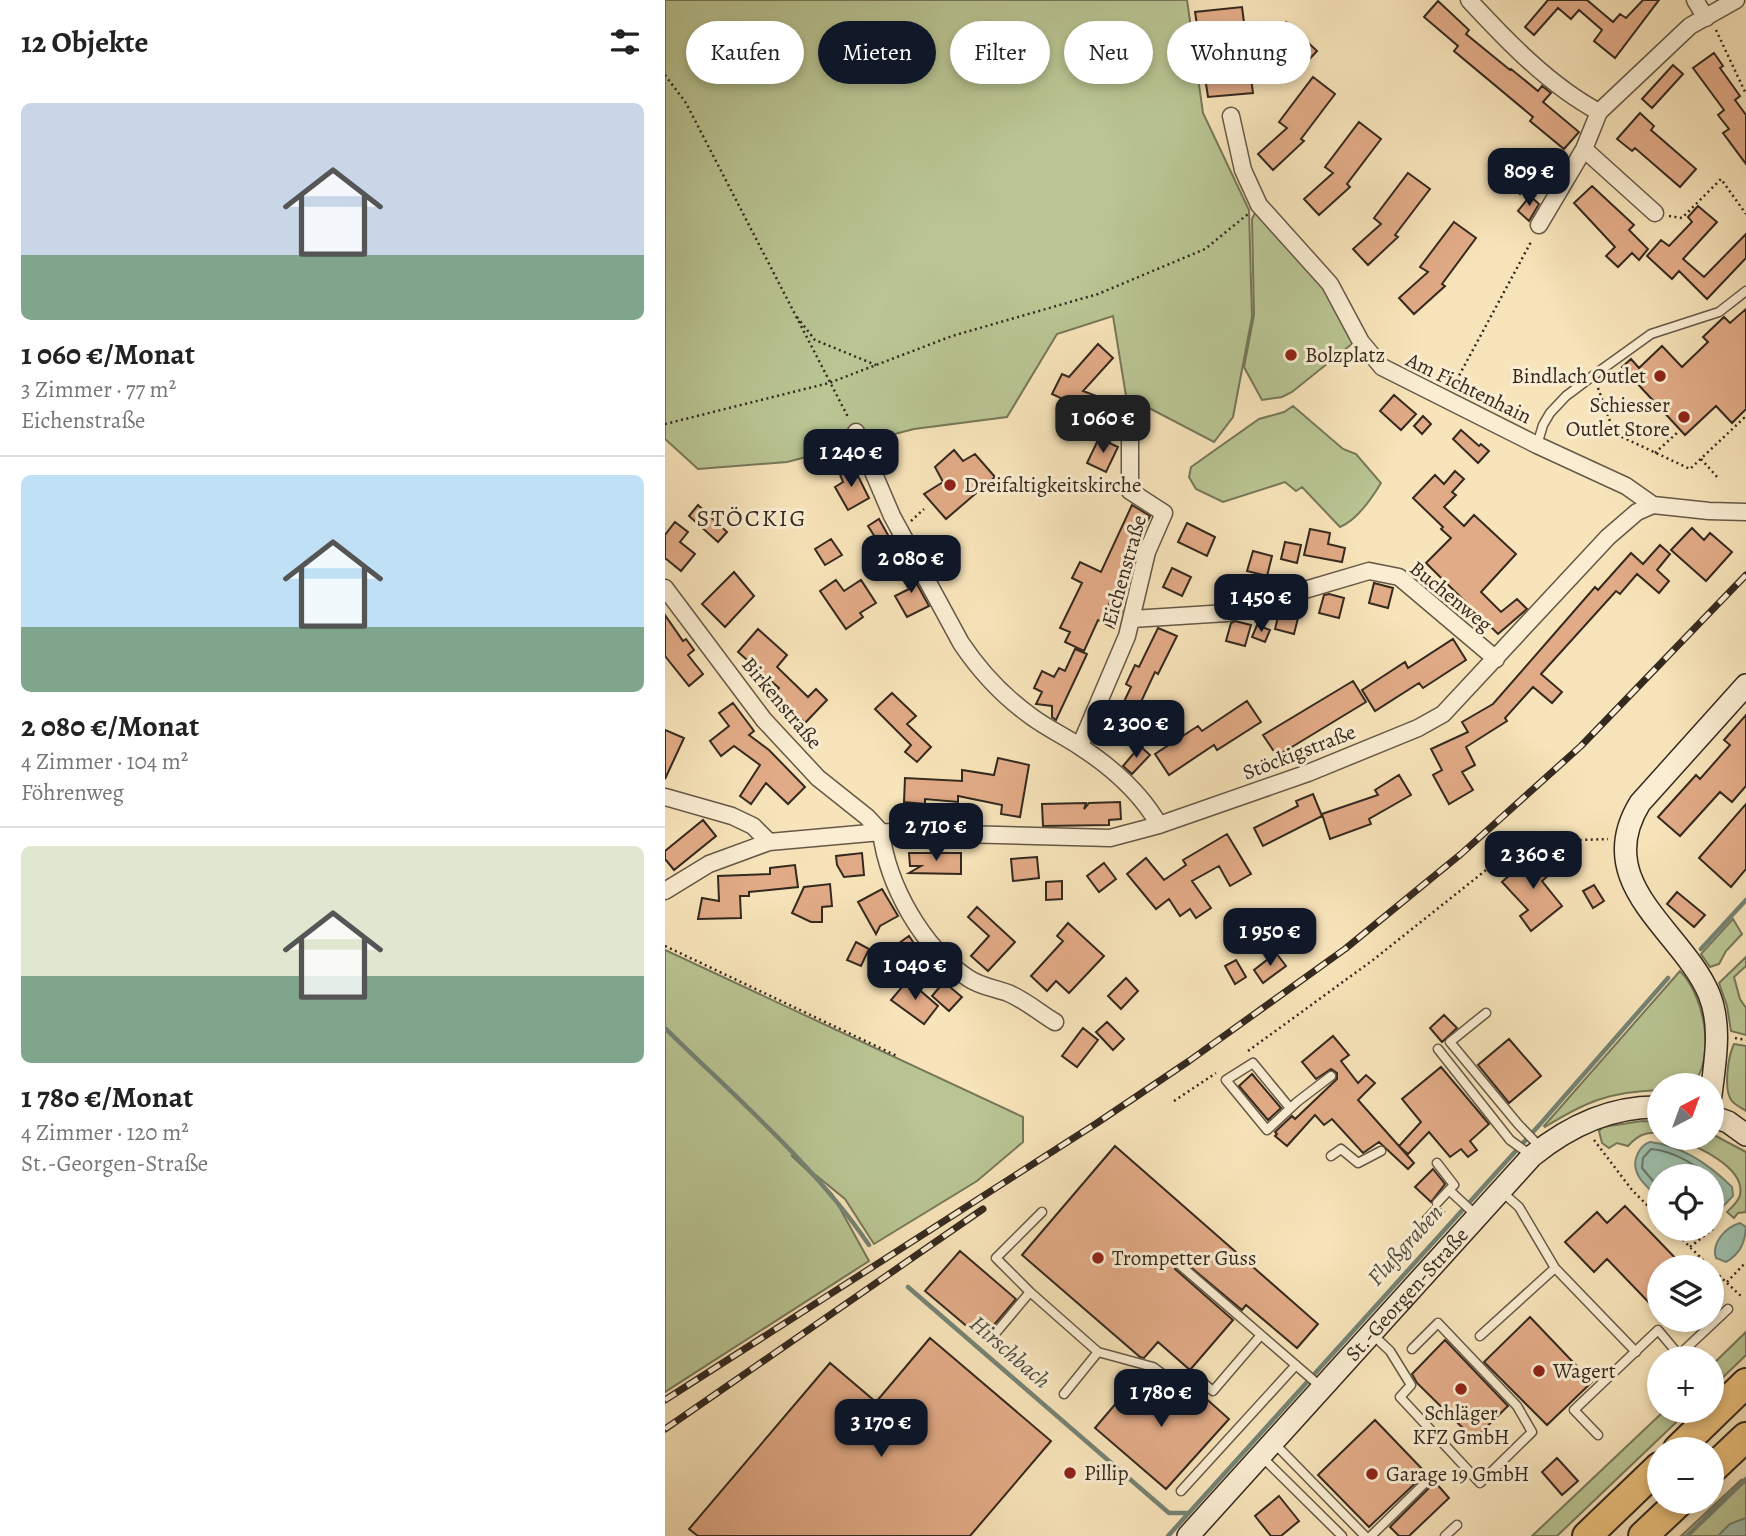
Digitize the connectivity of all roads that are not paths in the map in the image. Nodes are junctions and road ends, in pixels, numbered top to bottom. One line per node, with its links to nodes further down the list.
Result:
1 (1469, 0): 5 (street)
2 (1695, 0): 4 (street)
3 (1736, 0): 4 (street)
4 (1706, 18): 5 (street)
5 (1599, 111): 7 (street)
6 (1231, 116): 13 (street, Am Fichtenhain)
7 (1584, 149): 8 (street); 9 (street)
8 (1655, 213)
9 (1539, 225)
10 (1746, 291): 13 (lane)
11 (1130, 413): 17 (street, Eichenstraße)
12 (856, 432): 20 (street)
13 (1537, 445): 14 (street, Am Fichtenhain)
14 (1653, 505): 15 (street); 18 (street, Stöckigstraße)
15 (1746, 512)
16 (665, 588): 23 (street, Birkenstraße)
17 (1132, 619): 18 (street, Buchenweg); 20 (street, Eichenstraße)
18 (1496, 659): 22 (street, Stöckigstraße)
19 (1746, 685): 29 (street)
20 (1080, 746): 22 (street)
21 (665, 797): 24 (street)
22 (1159, 825): 23 (street, Stöckigstraße)
23 (881, 832): 24 (street, Stöckigstraße); 27 (street)
24 (769, 842): 25 (street, Stöckigstraße)
25 (665, 891)
26 (1486, 1013): 35 (lane)
27 (1055, 1022)
28 (1438, 1049): 35 (lane)
29 (1713, 1073)
30 (1331, 1076): 31 (lane)
31 (1290, 1108): 31 (lane)
32 (1647, 1108): 35 (street, St.-Georgen-Straße)
33 (1724, 1121): 34 (street)
34 (1746, 1135)
35 (1533, 1149): 40 (street, St.-Georgen-Straße)
36 (1381, 1151): 37 (lane)
37 (1331, 1156)
38 (1437, 1163): 39 (lane)
39 (1449, 1190): 41 (lane); 43 (lane)
40 (1500, 1190): 43 (street, St.-Georgen-Straße); 45 (lane)
41 (1437, 1203)
42 (1042, 1212): 46 (lane)
43 (1473, 1213): 48 (street, St.-Georgen-Straße)
44 (1180, 1265): 50 (lane)
45 (1555, 1268): 51 (lane); 54 (lane)
46 (1030, 1292): 49 (lane); 53 (lane)
47 (1728, 1309): 54 (lane)
48 (1372, 1334): 52 (lane); 57 (street, St.-Georgen-Straße)
49 (994, 1335)
50 (1261, 1335): 53 (lane); 55 (lane)
51 (1481, 1336)
52 (1412, 1349)
53 (1098, 1352): 58 (lane)
54 (1636, 1352): 59 (lane)
55 (1296, 1365): 57 (lane); 66 (lane)
56 (1746, 1383): 60 (highway)
57 (1319, 1385): 62 (street, St.-Georgen-Straße)
58 (1064, 1394)
59 (1598, 1435)
60 (1690, 1437)
61 (1745, 1441): 63 (highway)
62 (1267, 1449): 69 (street, St.-Georgen-Straße); 70 (lane); 71 (lane)
63 (1724, 1459)
64 (1647, 1478): 74 (highway)
65 (1429, 1479): 72 (lane)
66 (1181, 1491)
67 (1666, 1514): 75 (highway)
68 (1457, 1525): 73 (lane)
69 (1188, 1536)
70 (1342, 1536)
71 (1365, 1536)
72 (1371, 1536)
73 (1445, 1536)
74 (1587, 1536)
75 (1643, 1536)

